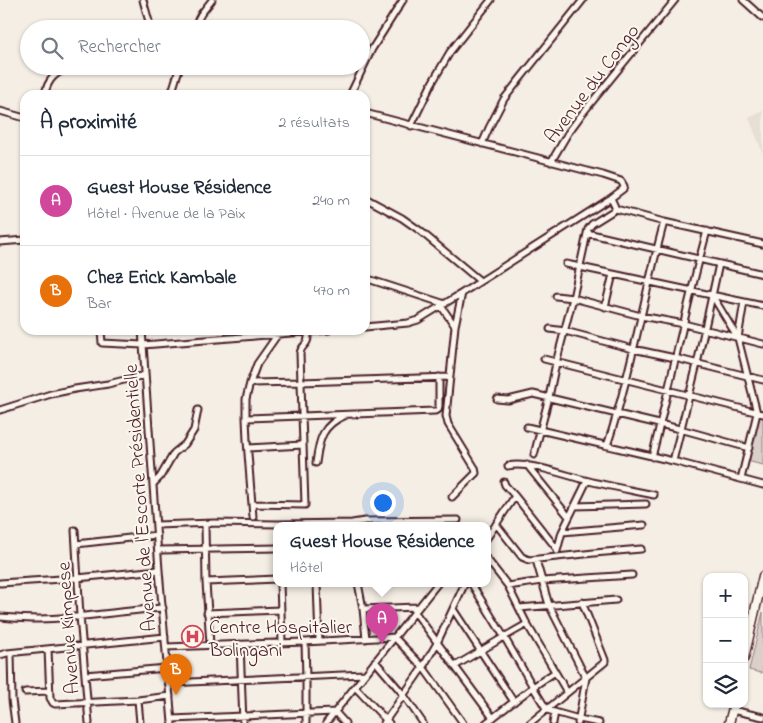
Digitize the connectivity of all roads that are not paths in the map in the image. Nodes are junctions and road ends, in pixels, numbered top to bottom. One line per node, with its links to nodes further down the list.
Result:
1 (143, 0): 9 (street)
2 (212, 0): 10 (street)
3 (403, 0): 11 (street)
4 (491, 0): 21 (street)
5 (583, 0): 22 (street)
6 (675, 0): 23 (street, Avenue du Congo)
7 (743, 0): 8 (street)
8 (763, 18)
9 (149, 20)
10 (198, 20)
11 (370, 53)
12 (54, 75): 15 (street)
13 (177, 75): 16 (street)
14 (360, 75): 17 (street)
15 (46, 90)
16 (173, 90)
17 (352, 90)
18 (0, 111): 20 (street)
19 (370, 114): 21 (street)
20 (20, 117)
21 (412, 126): 22 (street)
22 (482, 144): 23 (street)
23 (551, 162): 24 (street)
24 (612, 198): 26 (street); 41 (street)
25 (370, 201): 41 (street)
26 (616, 209): 27 (street); 29 (street)
27 (664, 222): 28 (street); 33 (street)
28 (706, 231): 32 (street); 34 (street)
29 (588, 233): 33 (street); 37 (street)
30 (20, 240): 31 (street)
31 (0, 242)
32 (763, 244)
33 (657, 249): 34 (street); 42 (street)
34 (699, 259): 36 (street); 43 (street)
35 (566, 264): 37 (street)
36 (719, 264): 39 (street); 45 (street)
37 (580, 266): 38 (street); 47 (street)
38 (613, 274): 42 (street); 51 (street)
39 (763, 274)
40 (370, 280): 49 (street)
41 (480, 281): 44 (street)
42 (648, 281): 43 (street); 52 (street)
43 (691, 290): 45 (street); 53 (street)
44 (462, 294): 49 (street); 54 (street)
45 (712, 295): 48 (street); 57 (street); 64 (street)
46 (556, 296): 47 (street)
47 (573, 298): 51 (street); 58 (street)
48 (744, 302): 50 (street); 64 (street)
49 (443, 305): 54 (street); 55 (street)
50 (763, 306)
51 (606, 307): 52 (street)
52 (641, 316): 53 (street); 67 (street)
53 (684, 324): 57 (street); 68 (street)
54 (455, 326): 75 (street)
55 (370, 327)
56 (550, 329): 58 (street)
57 (704, 329): 64 (street); 71 (street)
58 (565, 331): 67 (street); 70 (street)
59 (101, 335): 66 (street)
60 (142, 335): 66 (street, Avenue de l'Escorte Présidentielle)
61 (266, 335): 66 (street)
62 (277, 335): 79 (street)
63 (309, 335): 78 (street)
64 (738, 338): 65 (street); 74 (street)
65 (763, 344)
66 (143, 345): 72 (street, Avenue de l'Escorte Présidentielle)
67 (633, 349): 68 (street); 77 (street)
68 (675, 358): 71 (street); 80 (street)
69 (544, 359): 70 (street)
70 (556, 363): 77 (street); 82 (street)
71 (697, 364): 74 (street); 81 (street)
72 (145, 375): 84 (street); 108 (street, Avenue de l'Escorte Présidentielle)
73 (439, 377): 75 (street); 78 (street); 86 (street)
74 (748, 377): 76 (street); 88 (street)
75 (450, 378): 112 (street)
76 (763, 380)
77 (626, 381): 80 (street); 87 (street)
78 (301, 382): 79 (street); 89 (street)
79 (250, 383): 90 (street)
80 (668, 390): 81 (street); 91 (street)
81 (689, 396): 88 (street); 93 (street)
82 (550, 397): 83 (street); 87 (street); 94 (street)
83 (497, 399)
84 (0, 410)
85 (198, 410): 108 (street)
86 (349, 413): 89 (street); 102 (street)
87 (618, 414): 91 (street); 96 (street)
88 (760, 414): 98 (street)
89 (302, 415): 90 (street); 95 (street)
90 (246, 418): 97 (street)
91 (660, 424): 93 (street); 100 (street)
92 (527, 426): 94 (street)
93 (680, 429): 98 (street); 101 (street)
94 (540, 430): 96 (street); 99 (street)
95 (303, 445): 97 (street); 113 (street)
96 (607, 446): 100 (street)
97 (248, 448): 113 (street)
98 (749, 448): 105 (street)
99 (534, 455)
100 (652, 456): 101 (street)
101 (673, 462): 105 (street)
102 (316, 463)
103 (526, 465): 104 (street); 106 (street); 117 (street)
104 (508, 466)
105 (741, 479): 109 (street)
106 (587, 481): 110 (street); 115 (street)
107 (504, 482): 111 (street)
108 (153, 484): 123 (street, Avenue de l'Escorte Présidentielle)
109 (763, 485)
110 (654, 495)
111 (515, 496): 122 (street); 132 (street)
112 (452, 498)
113 (252, 504): 116 (street)
114 (646, 504): 115 (street)
115 (575, 506): 117 (street)
116 (253, 517)
117 (569, 517): 128 (street)
118 (458, 520): 120 (street)
119 (360, 522): 120 (street)
120 (411, 522)
121 (205, 524): 123 (street); 124 (street); 135 (street)
122 (496, 524): 127 (street); 137 (street)
123 (156, 525): 129 (street, Avenue de l'Escorte Présidentielle)
124 (273, 525)
125 (644, 525): 128 (street)
126 (75, 530): 130 (street, Avenue Kimpese)
127 (491, 532)
128 (562, 532): 132 (street)
129 (157, 535): 130 (street); 134 (street, Avenue de l'Escorte Présidentielle)
130 (76, 544): 142 (street, Avenue Kimpese)
131 (273, 548): 135 (street)
132 (557, 549): 136 (street)
133 (641, 549): 136 (street)
134 (158, 550): 135 (street); 139 (street, Avenue de l'Escorte Présidentielle)
135 (205, 550): 145 (street)
136 (557, 557): 137 (street)
137 (536, 560): 144 (street)
138 (491, 564): 147 (street)
139 (159, 570): 142 (street); 157 (street, Avenue de l'Escorte Présidentielle)
140 (632, 575): 144 (street)
141 (763, 576): 172 (main road)
142 (77, 578): 146 (street); 164 (street, Avenue Kimpese)
143 (273, 579): 145 (street)
144 (542, 581): 147 (street); 156 (street)
145 (206, 582): 163 (street)
146 (0, 583)
147 (508, 586): 158 (street)
148 (280, 587): 162 (street)
149 (317, 587): 171 (street)
150 (359, 587): 159 (street)
151 (435, 587): 160 (street)
152 (463, 587): 161 (street)
153 (473, 587): 167 (street)
154 (616, 600): 155 (street)
155 (582, 602): 156 (street); 192 (street)
156 (549, 605): 158 (street); 192 (street)
157 (163, 608): 164 (street); 168 (street, Avenue de l'Escorte Présidentielle)
158 (519, 608): 166 (street)
159 (362, 609): 160 (street); 170 (street)
160 (416, 609): 169 (street); 175 (street)
161 (453, 609): 175 (street); 181 (street)
162 (281, 610): 163 (street); 173 (street)
163 (208, 613): 177 (street)
164 (80, 616): 165 (street); 178 (street, Avenue Kimpese)
165 (0, 618)
166 (527, 624): 167 (street); 188 (street)
167 (504, 636): 181 (street); 196 (street)
168 (165, 637): 178 (street); 179 (street, Avenue de l'Escorte Présidentielle)
169 (394, 637): 170 (street); 184 (street); 186 (street)
170 (366, 639): 171 (street)
171 (319, 641): 174 (street)
172 (748, 641)
173 (282, 642): 174 (street); 176 (street)
174 (305, 642): 191 (street)
175 (437, 642): 185 (street); 186 (street)
176 (240, 644): 177 (street); 193 (street)
177 (210, 645): 179 (street)
178 (82, 646): 180 (street); 190 (street, Avenue Kimpese)
179 (166, 647): 187 (street, Avenue de l'Escorte Présidentielle)
180 (48, 650): 182 (street); 197 (street)
181 (481, 651): 185 (street); 203 (street)
182 (11, 653): 183 (street); 217 (street)
183 (0, 655)
184 (375, 661): 189 (street); 200 (street)
185 (456, 666): 213 (street)
186 (423, 667): 200 (street); 225 (street)
187 (167, 668): 190 (street); 194 (street, Avenue de l'Escorte Présidentielle)
188 (555, 672): 196 (street); 199 (street)
189 (365, 674): 191 (street); 195 (street)
190 (85, 675): 204 (street, Avenue Kimpese)
191 (306, 677): 193 (street); 210 (street)
192 (586, 678): 199 (street); 215 (street)
193 (240, 680): 194 (street); 211 (street)
194 (168, 683): 201 (street, Avenue de l'Escorte Présidentielle)
195 (355, 687): 208 (street); 216 (street)
196 (533, 687): 203 (street); 207 (street)
197 (50, 691): 198 (street); 204 (street)
198 (25, 692)
199 (567, 692): 207 (street)
200 (403, 694): 216 (street); 224 (street)
201 (170, 696): 202 (street); 214 (street, Avenue de l'Escorte Présidentielle)
202 (138, 700): 204 (street); 219 (street)
203 (514, 702): 213 (street)
204 (87, 703): 218 (street, Avenue Kimpese)
205 (733, 708): 230 (main road)
206 (736, 708): 212 (street)
207 (547, 710): 209 (street); 227 (street)
208 (334, 712): 210 (street); 222 (street); 223 (street)
209 (556, 712): 215 (street); 228 (street)
210 (306, 714): 211 (street); 221 (street)
211 (243, 716): 214 (street); 220 (street)
212 (763, 717)
213 (493, 718): 226 (street)
214 (172, 721)
215 (578, 721): 229 (street)
216 (387, 722)
217 (15, 723)
218 (89, 723)
219 (140, 723)
220 (243, 723)
221 (306, 723)
222 (326, 723)
223 (346, 723)
224 (423, 723)
225 (463, 723)
226 (486, 723)
227 (530, 723)
228 (553, 723)
229 (599, 723)
230 (729, 723)

